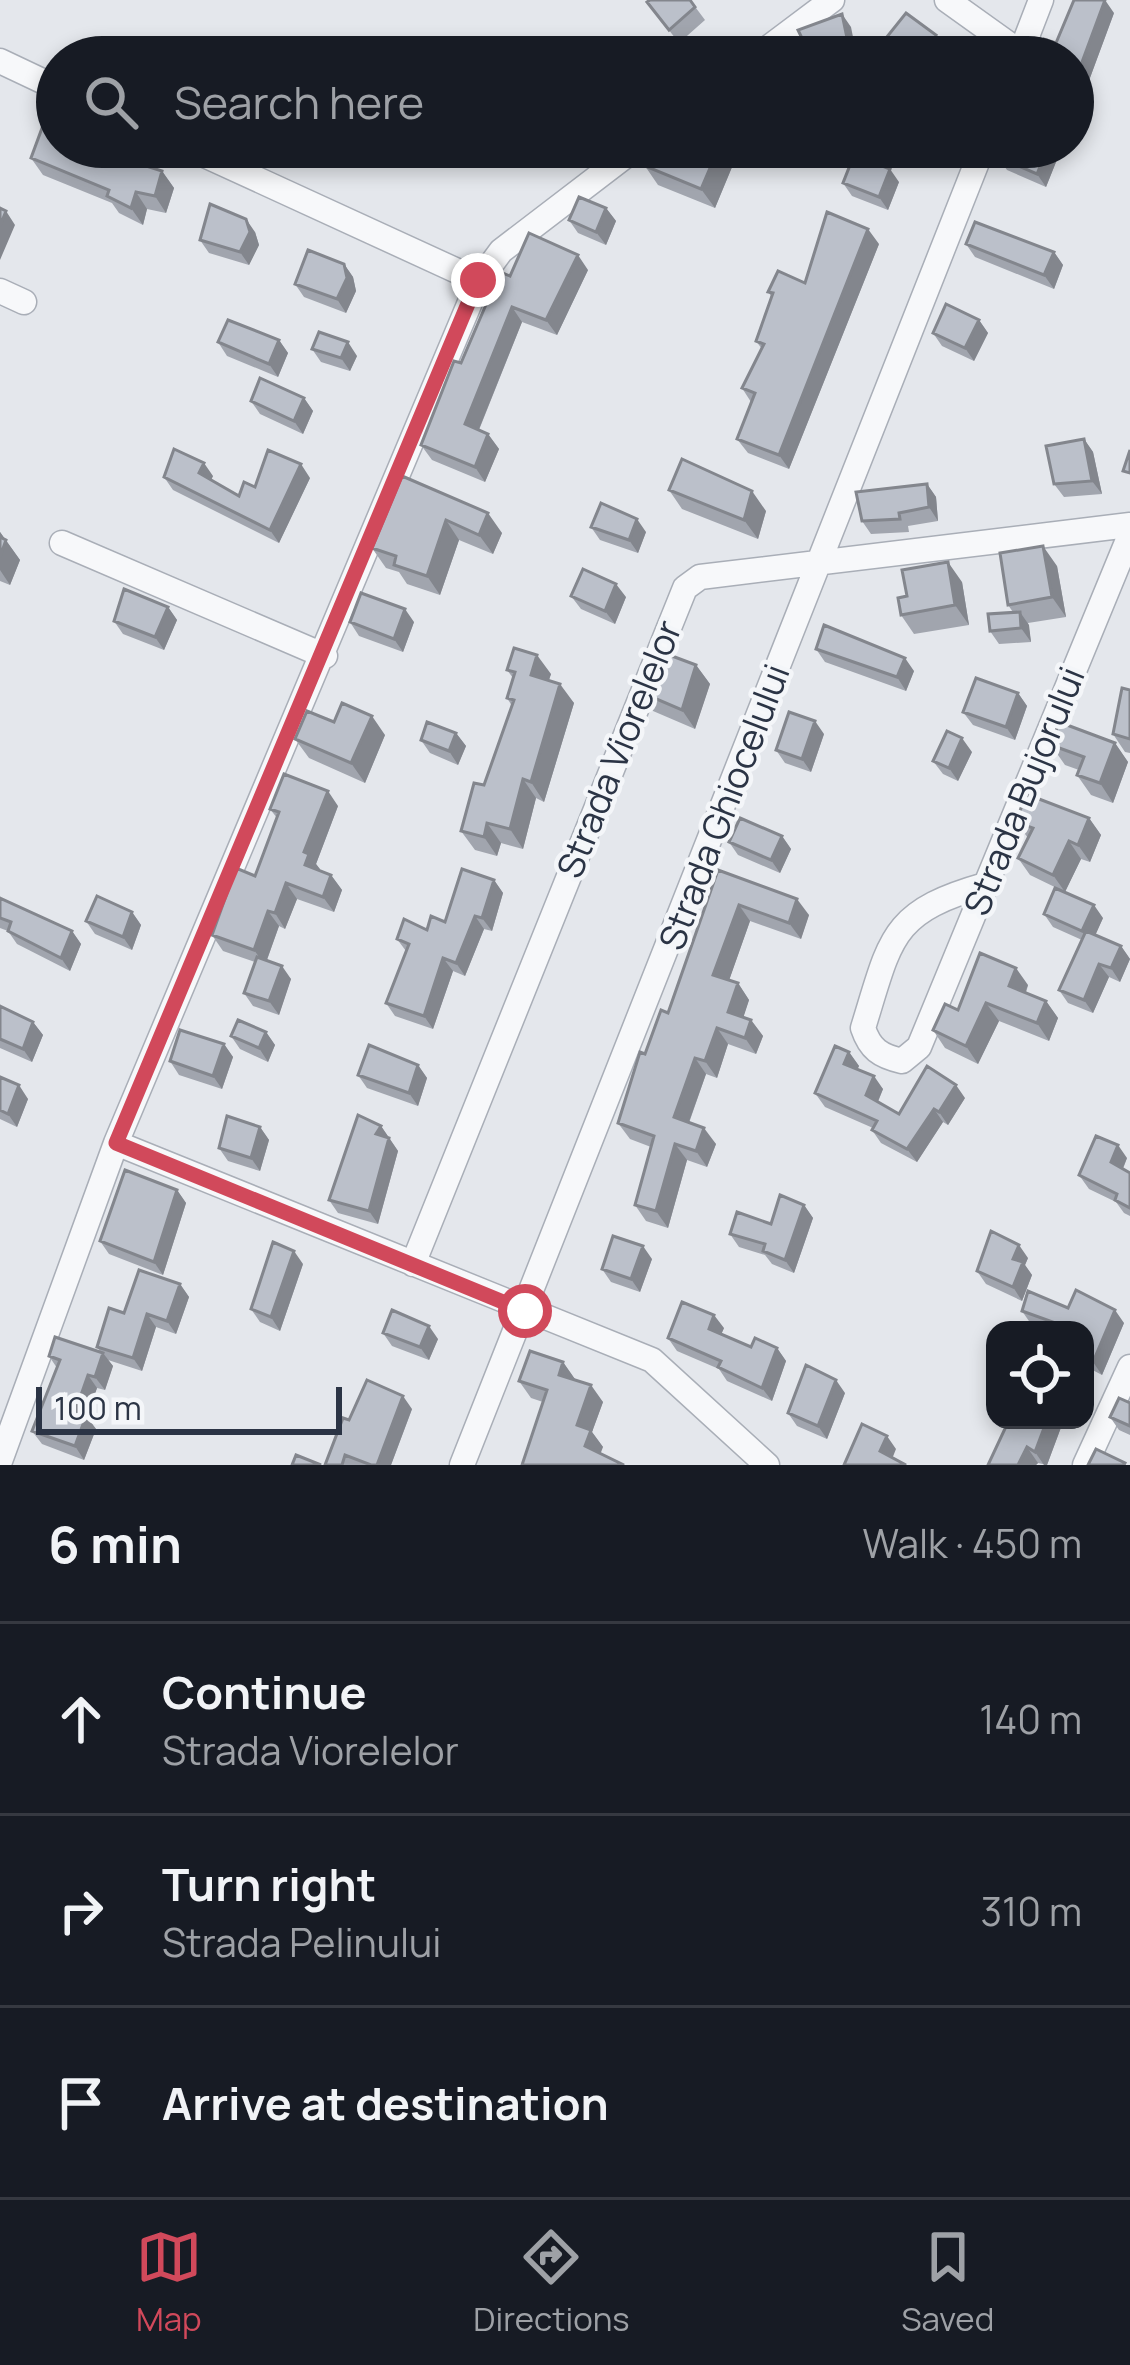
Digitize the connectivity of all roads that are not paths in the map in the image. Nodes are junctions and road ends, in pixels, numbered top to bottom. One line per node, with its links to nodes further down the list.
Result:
1 (832, 0): 4 (street)
2 (947, 0): 5 (street)
3 (1041, 0): 6 (street)
4 (784, 36)
5 (995, 36)
6 (1027, 36)
7 (0, 62): 8 (street)
8 (36, 78)
9 (233, 168): 12 (street)
10 (610, 168): 12 (street)
11 (974, 168): 18 (street, Strada Ghiocelului)
12 (478, 280): 19 (street)
13 (0, 291): 14 (street)
14 (24, 302)
15 (1130, 524): 18 (street, Strada Viorelelor)
16 (1130, 535): 20 (street, Strada Bujorului)
17 (62, 543): 19 (street)
18 (820, 562): 22 (street, Strada Viorelelor); 23 (street, Strada Ghiocelului)
19 (326, 656): 21 (street)
20 (986, 885): 20 (street, Strada Bujorului)
21 (116, 1143): 22 (street); 25 (street)
22 (413, 1264): 23 (street)
23 (525, 1311): 26 (street, Strada Ghiocelului); 27 (street)
24 (1130, 1367): 28 (street)
25 (0, 1461)
26 (462, 1465)
27 (767, 1465)
28 (1085, 1465)

